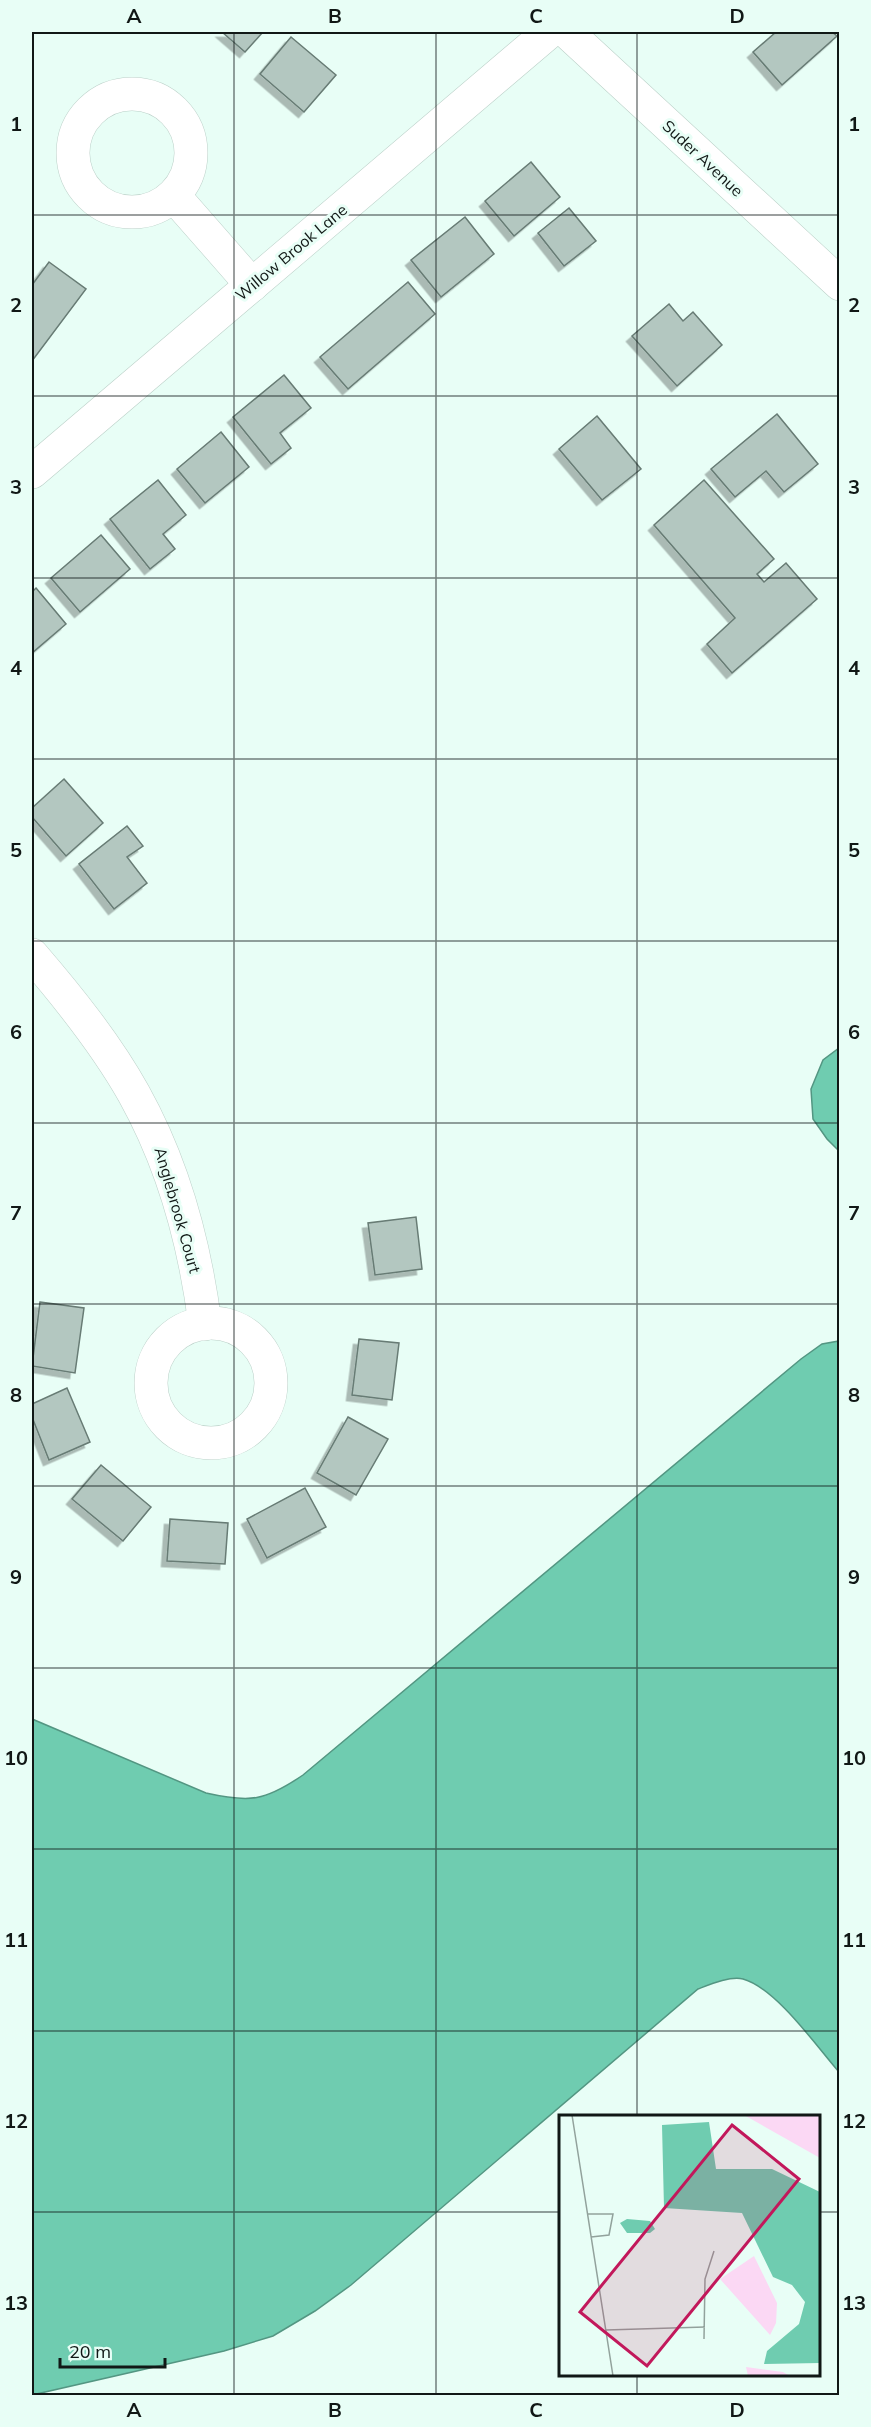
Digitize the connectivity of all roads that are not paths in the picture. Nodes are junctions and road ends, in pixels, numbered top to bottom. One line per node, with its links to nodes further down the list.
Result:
1 (549, 32): 5 (street, Willow Brook Lane)
2 (567, 32): 4 (street, Suder Avenue)
3 (174, 196): 5 (street)
4 (840, 284)
5 (252, 285): 6 (street, Willow Brook Lane)
6 (32, 472)
7 (32, 955): 8 (street, Anglebrook Court)
8 (205, 1324)

